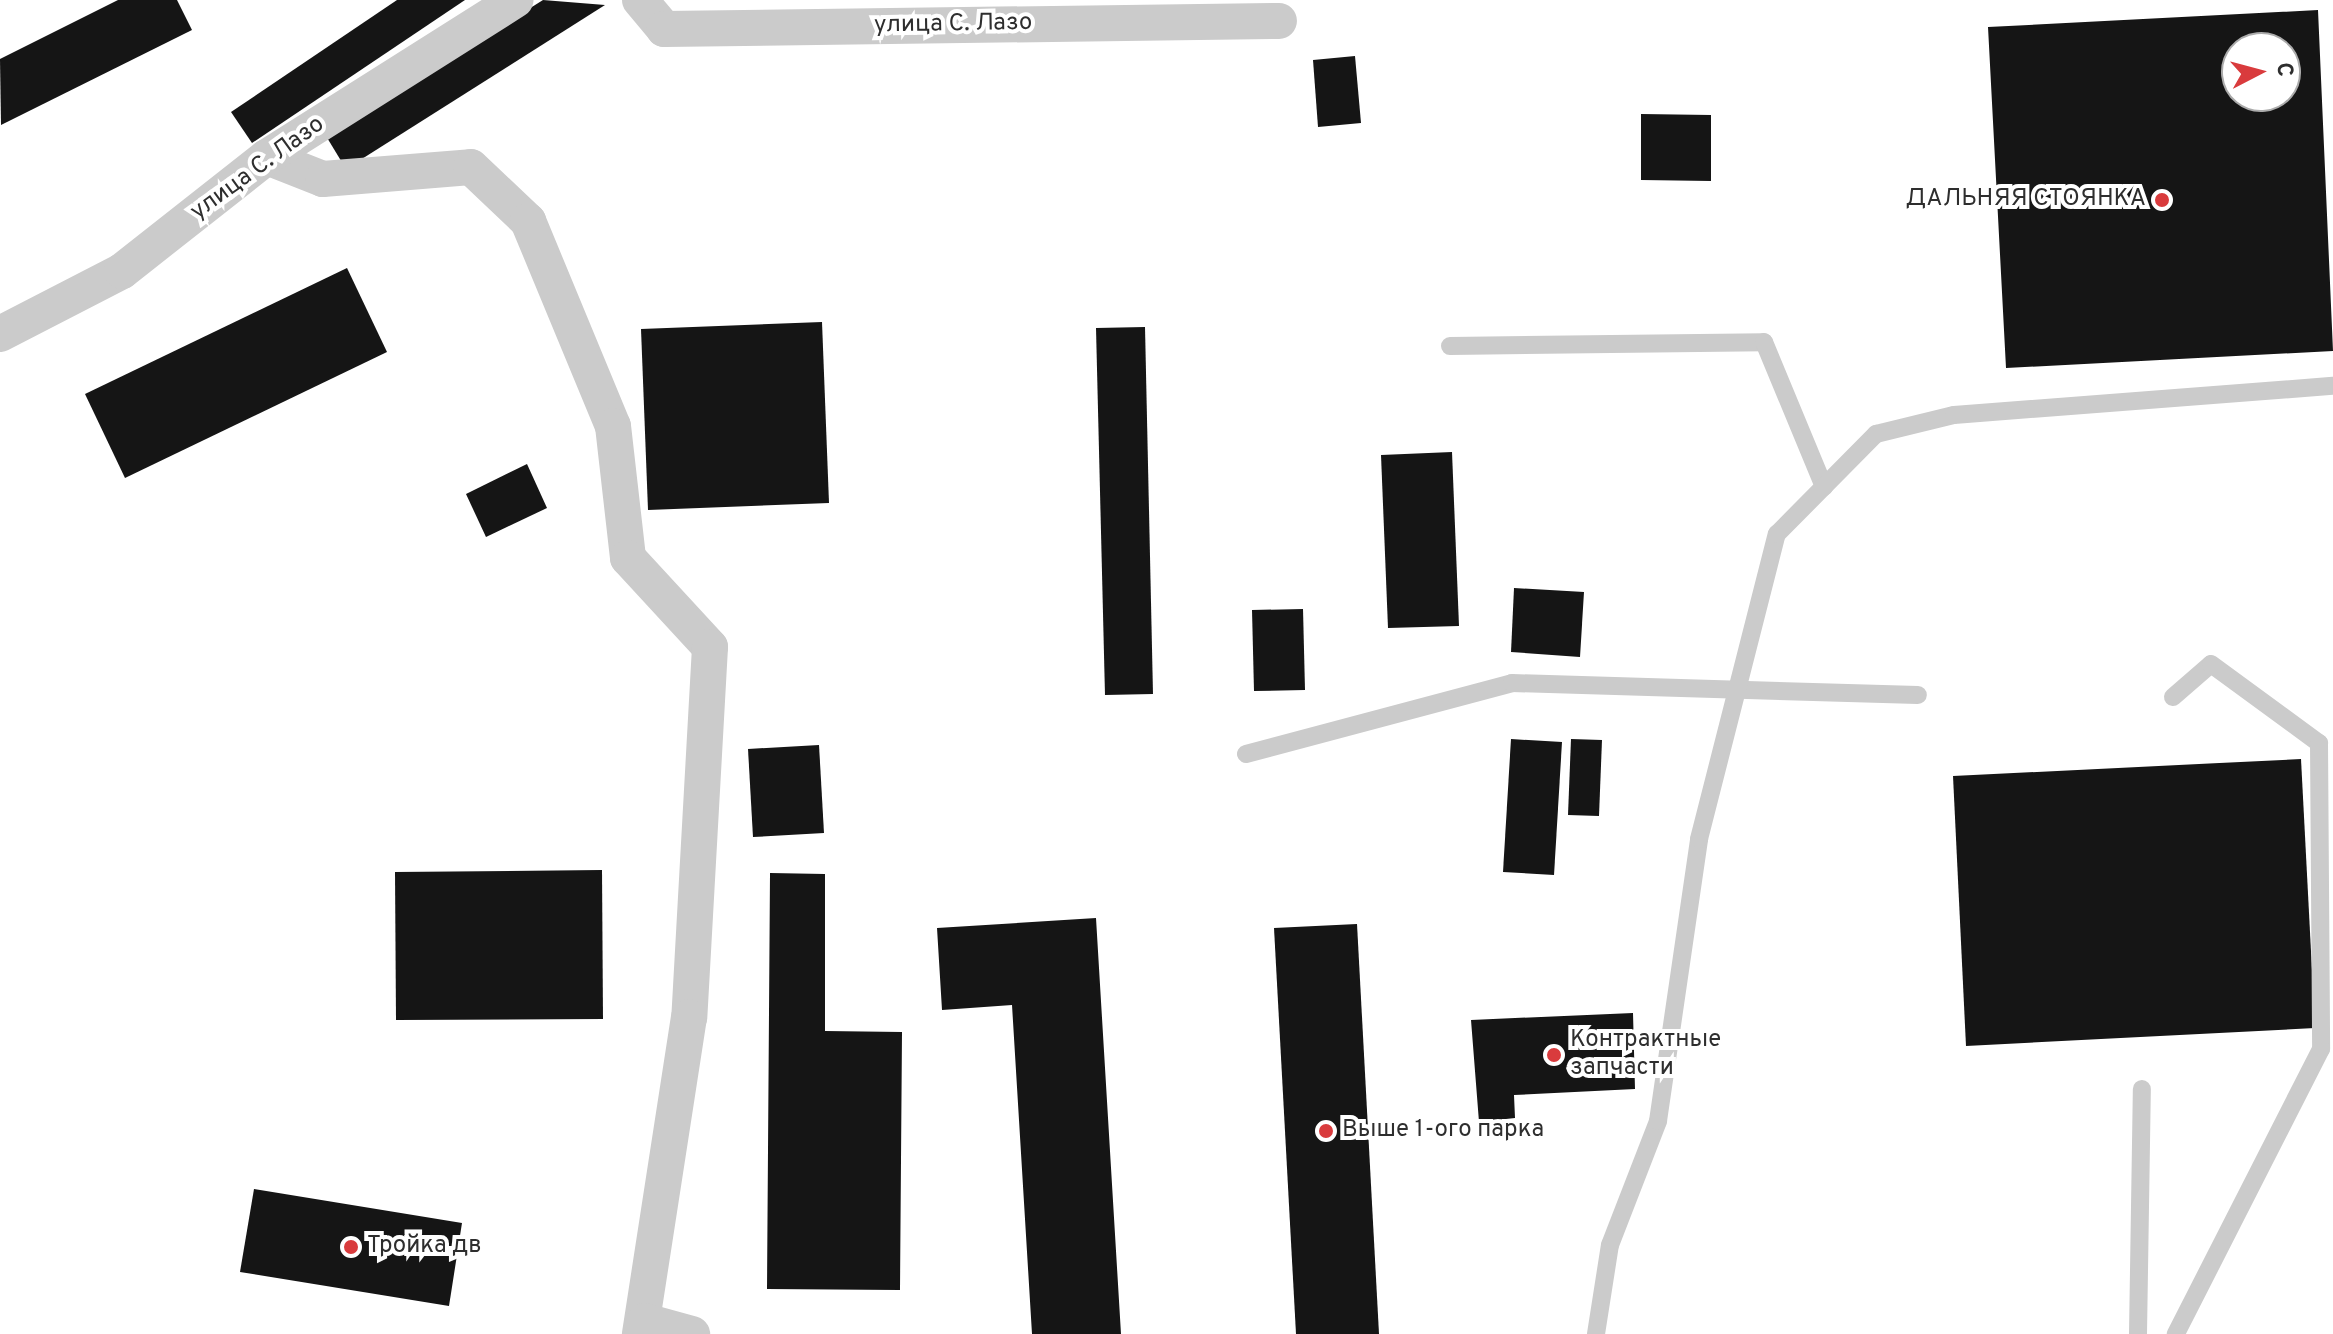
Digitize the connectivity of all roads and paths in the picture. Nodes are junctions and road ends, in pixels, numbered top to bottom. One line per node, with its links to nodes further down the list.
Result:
1 (515, 0): 4 (street, улица С. Лазо)
2 (640, 0): 3 (street, улица С. Лазо)
3 (1279, 21)
4 (267, 157): 5 (street, улица С. Лазо); 14 (street)
5 (0, 334)
6 (1450, 346): 8 (lane)
7 (2333, 386): 8 (lane)
8 (1824, 487): 9 (lane)
9 (1737, 690): 10 (lane); 12 (lane); 16 (lane)
10 (1918, 695)
11 (2173, 697): 18 (lane)
12 (1246, 754)
13 (2142, 1089): 17 (lane)
14 (642, 1327): 15 (street)
15 (692, 1334)
16 (1596, 1334)
17 (2138, 1334)
18 (2176, 1334)

